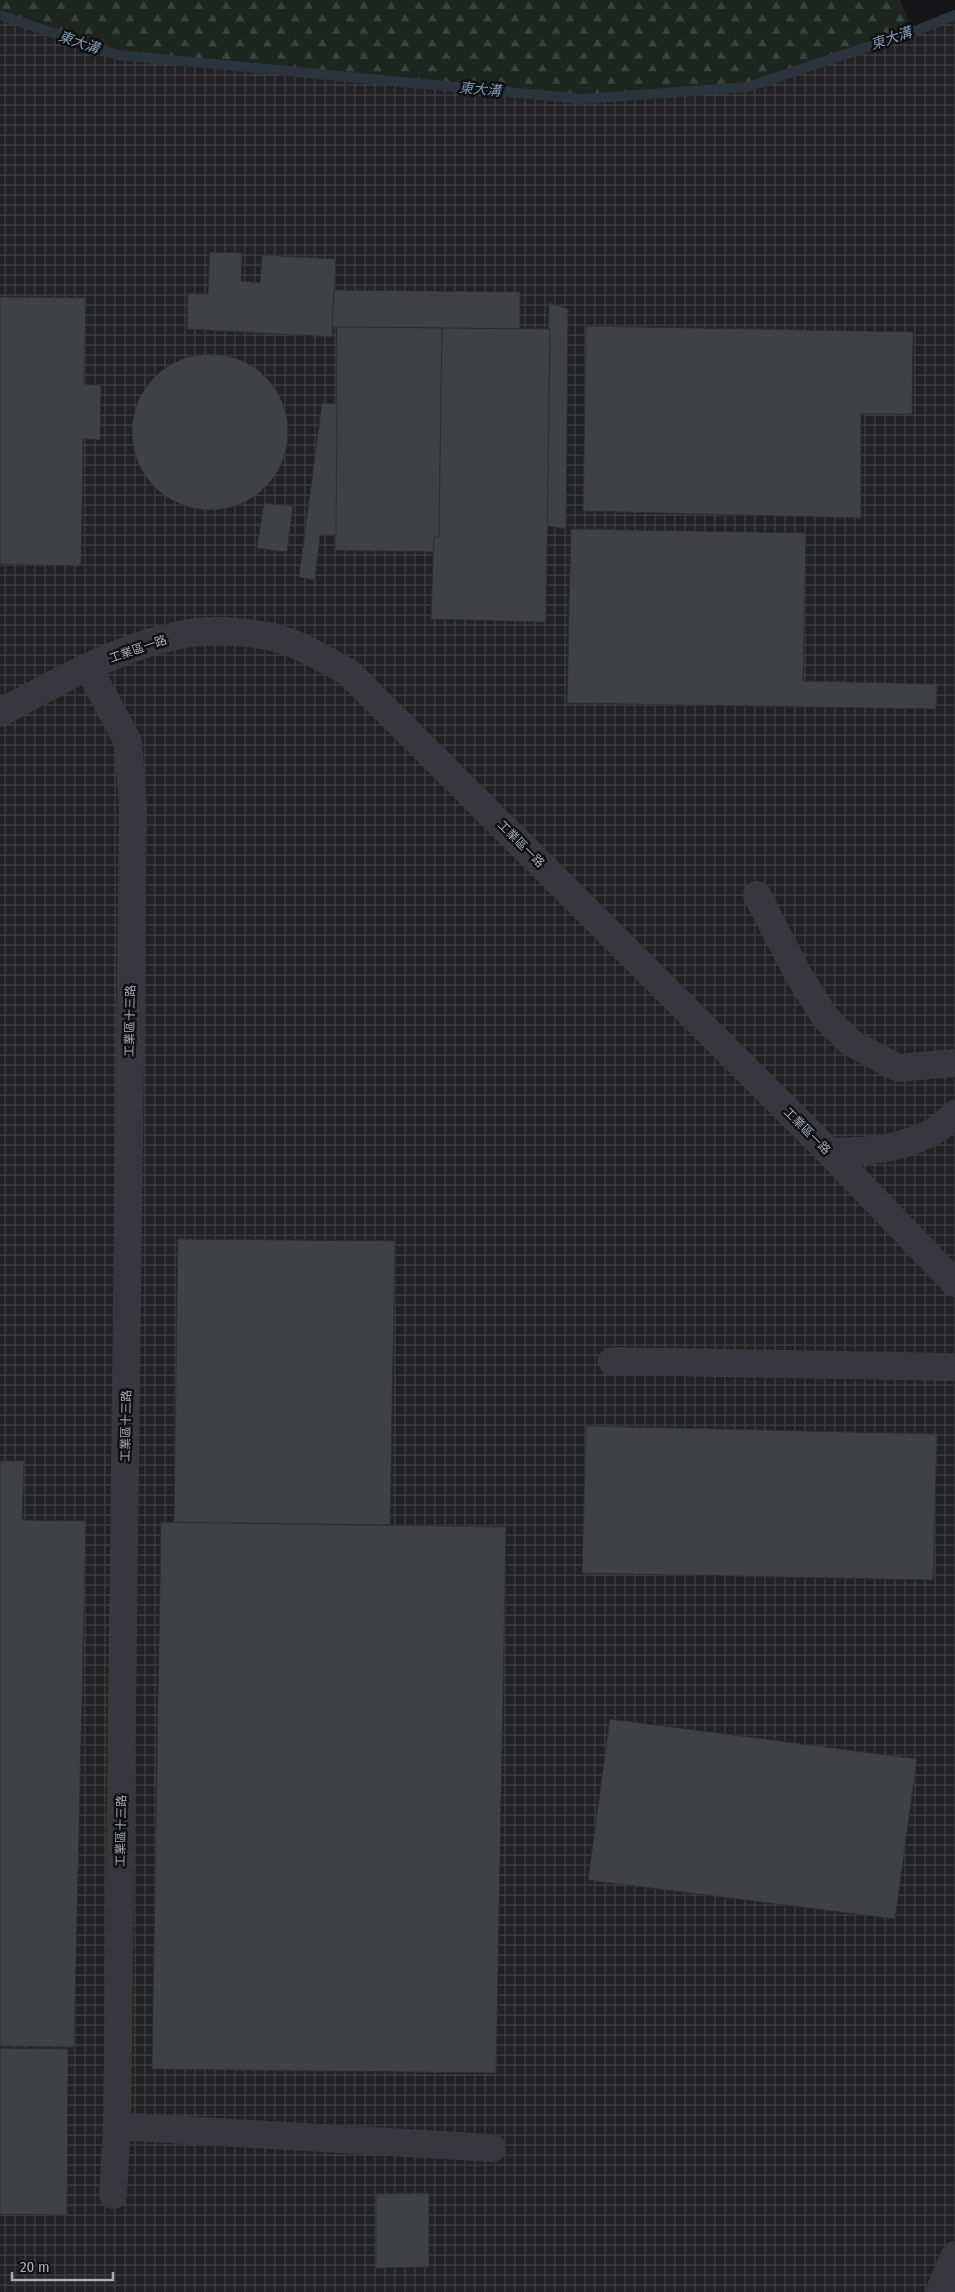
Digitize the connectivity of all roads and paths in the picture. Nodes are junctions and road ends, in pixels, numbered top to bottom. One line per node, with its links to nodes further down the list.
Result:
1 (88, 667): 2 (street, 工業區一路); 6 (street, 工業區一路); 10 (street, 工業區十三路)
2 (0, 713)
3 (757, 895): 4 (street)
4 (955, 1063)
5 (955, 1114): 6 (street)
6 (828, 1151): 7 (street, 工業區一路)
7 (955, 1283)
8 (612, 1361): 9 (street)
9 (955, 1367)
10 (117, 2126): 11 (street); 12 (street, 工業區十三路)
11 (492, 2148)
12 (113, 2195)
13 (955, 2255): 14 (street)
14 (939, 2292)

